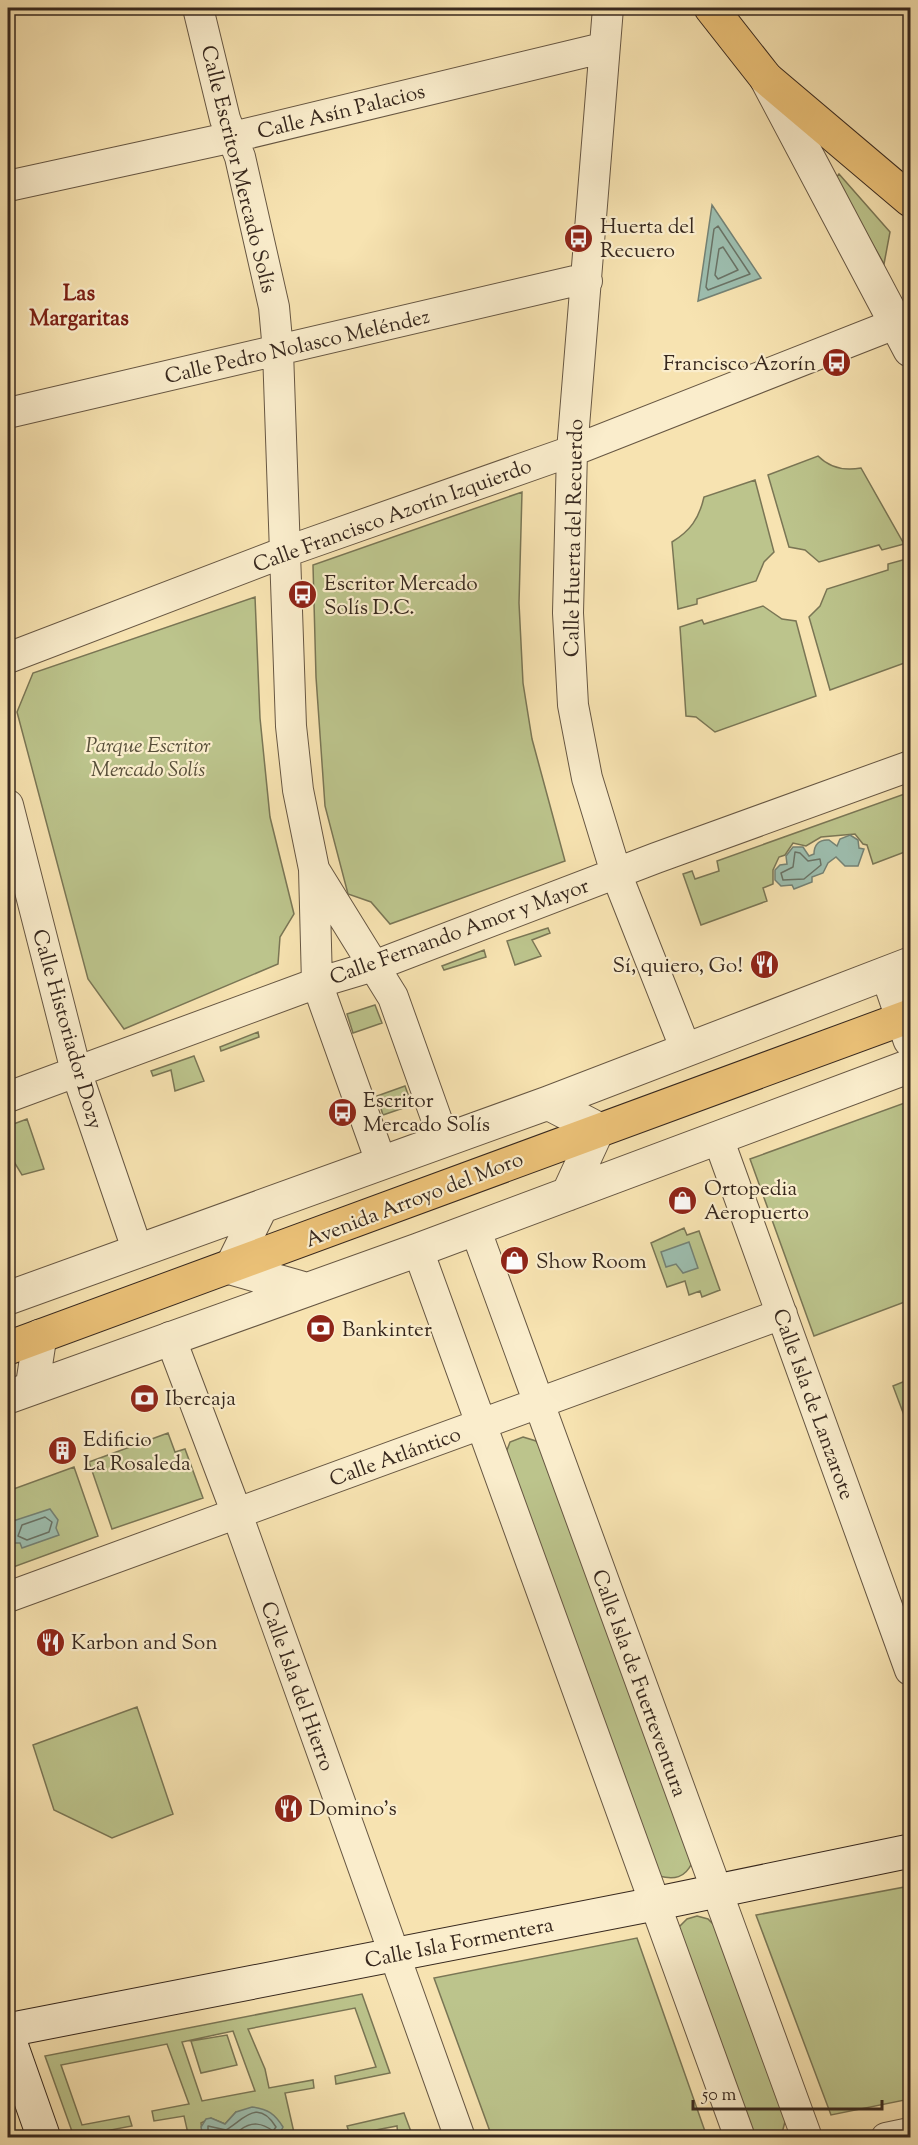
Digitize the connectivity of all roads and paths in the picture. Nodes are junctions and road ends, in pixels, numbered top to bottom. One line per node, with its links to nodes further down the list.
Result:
1 (198, 8): 6 (street, Calle Escritor Mercado Solís)
2 (608, 8): 4 (street, Calle Huerta del Recuerdo)
3 (711, 8): 5 (main road)
4 (604, 51): 6 (street, Calle Asín Palacios); 9 (street, Calle Huerta del Recuerdo)
5 (766, 78): 8 (main road); 10 (street)
6 (233, 137): 7 (street, Calle Asín Palacios); 11 (street, Calle Escritor Mercado Solís)
7 (8, 186)
8 (910, 200)
9 (586, 281): 11 (street, Calle Pedro Nolasco Meléndez); 13 (street, Calle Huerta del Recuerdo)
10 (905, 330): 13 (street, Calle Francisco Azorín Izquierdo)
11 (278, 351): 12 (street, Calle Pedro Nolasco Meléndez); 14 (street, Calle Escritor Mercado Solís)
12 (8, 412)
13 (572, 451): 14 (street, Calle Francisco Azorín Izquierdo); 18 (street, Calle Huerta del Recuerdo)
14 (285, 552): 15 (street, Calle Francisco Azorín Izquierdo); 19 (street, Calle Escritor Mercado Solís)
15 (8, 658)
16 (910, 766): 18 (street, Calle Fernando Amor y Mayor)
17 (8, 806): 26 (street, Calle Historiador Dozy)
18 (616, 873): 20 (street, Calle Fernando Amor y Mayor); 24 (street, Calle Huerta del Recuerdo)
19 (314, 882): 20 (street, Calle Escritor Mercado Solís); 22 (street, Calle Escritor Mercado Solís)
20 (374, 966): 22 (street, Calle Fernando Amor y Mayor); 31 (street, Calle Escritor Mercado Solís)
21 (899, 968): 23 (street, Avenida Arroyo del Moro); 24 (street, Avenida Arroyo del Moro)
22 (317, 983): 26 (street, Calle Fernando Amor y Mayor); 32 (street, Calle Escritor Mercado Solís)
23 (908, 1025): 29 (main road, Avenida Arroyo del Moro)
24 (686, 1050): 28 (street, Avenida Arroyo del Moro)
25 (910, 1066): 30 (street)
26 (76, 1071): 27 (street, Calle Fernando Amor y Mayor); 36 (street, Calle Historiador Dozy)
27 (8, 1097)
28 (548, 1103): 29 (street); 31 (street, Avenida Arroyo del Moro)
29 (598, 1129): 33 (street); 38 (main road, Avenida Arroyo del Moro)
30 (718, 1138): 33 (street); 41 (street, Calle Isla de Lanzarote)
31 (444, 1140): 32 (street, Avenida Arroyo del Moro)
32 (381, 1162): 34 (street, Avenida Arroyo del Moro)
33 (568, 1194): 35 (street)
34 (260, 1209): 36 (street, Avenida Arroyo del Moro); 38 (street)
35 (475, 1228): 37 (street); 46 (street, Calle Isla de Fuerteventura)
36 (137, 1249): 40 (street, Avenida Arroyo del Moro)
37 (418, 1250): 39 (street); 47 (street)
38 (231, 1268): 39 (street); 42 (main road, Avenida Arroyo del Moro)
39 (305, 1289): 43 (street)
40 (8, 1298)
41 (782, 1314): 46 (street, Calle Atlántico); 50 (street, Calle Isla de Lanzarote)
42 (40, 1336): 44 (main road, Avenida Arroyo del Moro); 45 (street)
43 (170, 1337): 45 (street); 48 (street, Calle Isla del Hierro)
44 (8, 1348)
45 (20, 1393)
46 (538, 1403): 47 (street, Calle Atlántico); 52 (street, Calle Isla de Fuerteventura)
47 (481, 1425): 48 (street, Calle Atlántico); 53 (street)
48 (237, 1514): 49 (street, Calle Atlántico); 54 (street, Calle Isla del Hierro)
49 (8, 1597)
50 (910, 1670)
51 (910, 1851): 52 (street, Calle Isla Formentera)
52 (715, 1891): 53 (street, Calle Isla Formentera); 61 (street, Calle Isla de Fuerteventura)
53 (654, 1904): 54 (street, Calle Isla Formentera); 60 (street)
54 (394, 1954): 55 (street, Calle Isla Formentera); 59 (street, Calle Isla del Hierro)
55 (8, 2030)
56 (8, 2036): 58 (street)
57 (910, 2133): 62 (street)
58 (44, 2138)
59 (460, 2138)
60 (741, 2138)
61 (807, 2138)
62 (886, 2138)

